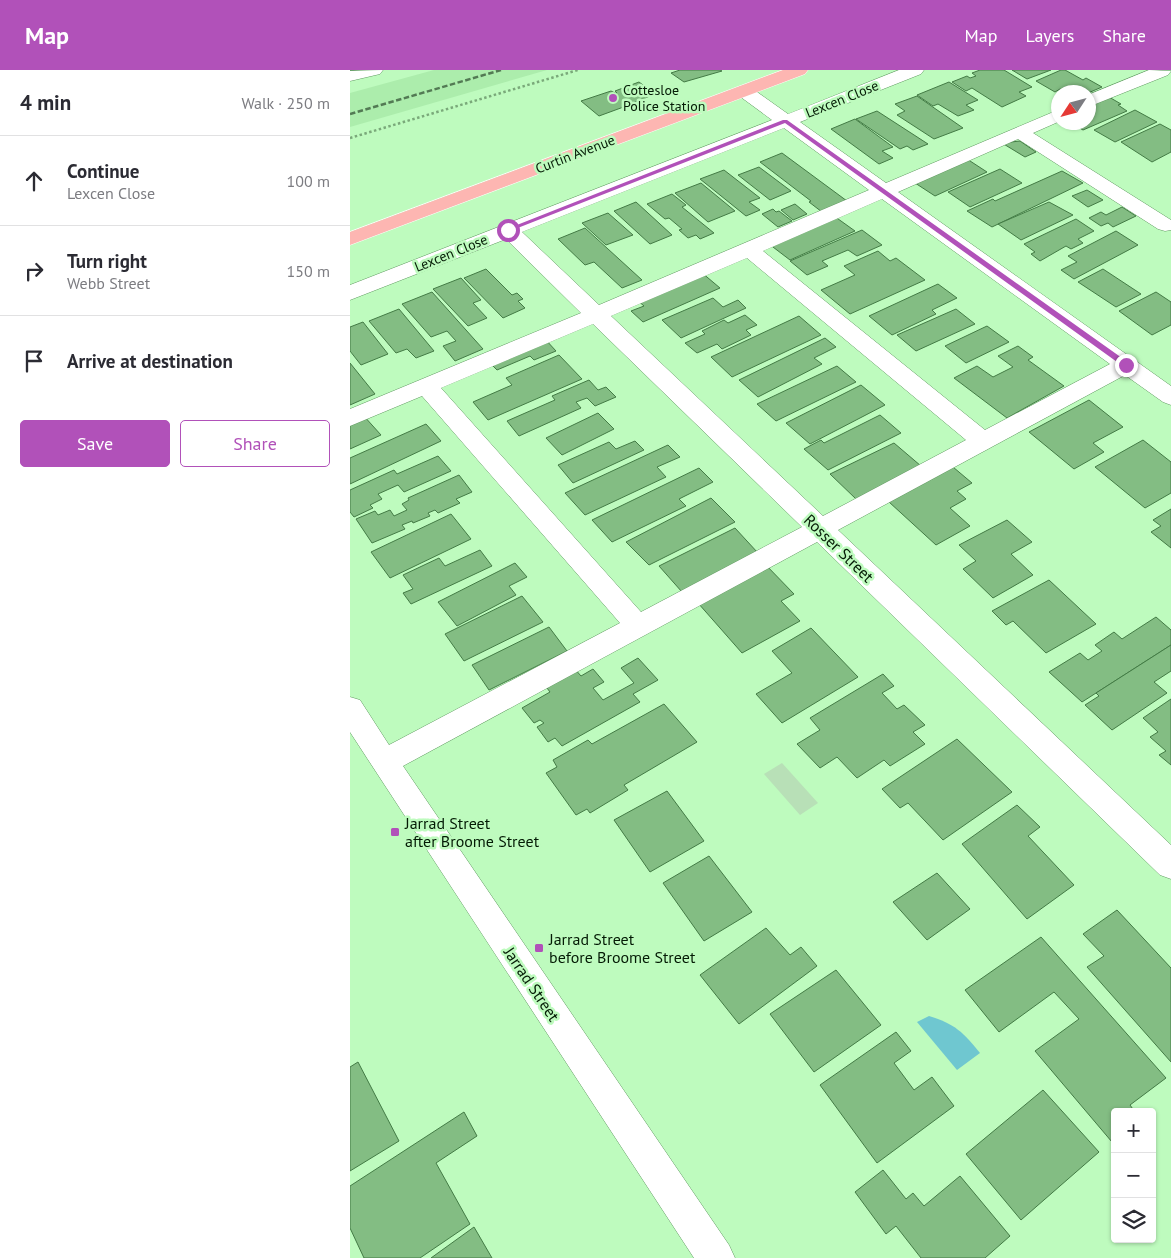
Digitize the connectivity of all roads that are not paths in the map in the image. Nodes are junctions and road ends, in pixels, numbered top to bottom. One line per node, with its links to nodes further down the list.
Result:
1 (374, 70): 5 (street)
2 (799, 70): 6 (main road, Curtin Avenue)
3 (915, 70): 9 (street, Lexcen Close)
4 (1164, 73): 7 (street)
5 (350, 76)
6 (744, 91): 9 (street); 14 (main road, Curtin Avenue)
7 (1096, 99)
8 (1051, 118): 10 (street)
9 (785, 121): 11 (street); 13 (street, Lexcen Close)
10 (1019, 132): 11 (street); 12 (street)
11 (885, 191): 15 (street); 18 (street)
12 (1165, 225)
13 (508, 230): 16 (street, Lexcen Close); 17 (street, Rosser Street)
14 (350, 238)
15 (749, 250): 17 (street); 22 (street)
16 (350, 293)
17 (595, 315): 19 (street); 23 (street, Rosser Street)
18 (1126, 365): 20 (street); 22 (street)
19 (426, 386): 21 (street); 24 (street)
20 (1171, 397)
21 (350, 418)
22 (983, 441): 23 (street)
23 (820, 529): 24 (street); 27 (street, Rosser Street)
24 (638, 626): 26 (street)
25 (350, 708): 26 (street, Jarrad Street)
26 (384, 762): 28 (street, Jarrad Street)
27 (1171, 865)
28 (716, 1258)

